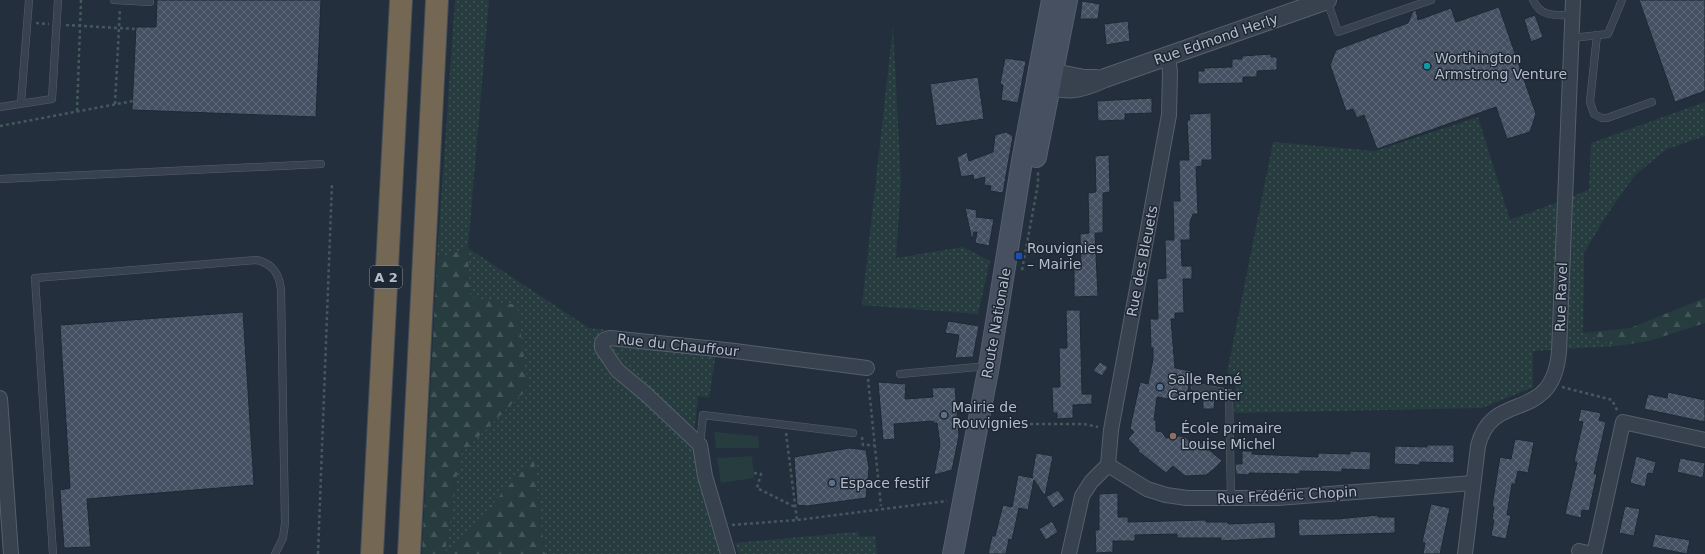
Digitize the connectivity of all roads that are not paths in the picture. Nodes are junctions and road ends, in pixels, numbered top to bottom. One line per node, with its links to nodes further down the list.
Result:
1 (29, 0): 21 (lane)
2 (58, 0): 21 (lane)
3 (114, 0): 4 (lane)
4 (121, 0): 5 (lane)
5 (150, 0)
6 (401, 0): 40 (highway, A 2)
7 (437, 0): 41 (highway, A 2)
8 (1052, 0): 19 (main road, Route Nationale)
9 (1067, 0): 19 (main road, Route Nationale)
10 (1327, 0): 11 (lane); 18 (street, Rue Edmond Herly)
11 (1431, 0)
12 (1533, 0): 15 (lane)
13 (1573, 0): 15 (street, Rue Ravel)
14 (1622, 0): 16 (lane)
15 (1573, 15): 17 (street, Rue Ravel)
16 (1597, 35): 17 (lane); 20 (lane)
17 (1572, 38): 34 (street, Rue Ravel)
18 (1168, 56): 19 (street, Rue Edmond Herly); 33 (street, Rue des Bleuets)
19 (1045, 78): 25 (main road, Route Nationale)
20 (1652, 102)
21 (21, 104): 22 (lane)
22 (0, 107)
23 (322, 164): 24 (lane)
24 (0, 179)
25 (988, 366): 27 (lane); 43 (main road, Route Nationale)
26 (867, 368): 32 (street, Rue du Chauffour)
27 (900, 374)
28 (1194, 387): 35 (lane)
29 (0, 398): 37 (street)
30 (853, 433): 32 (lane)
31 (1705, 440): 36 (street)
32 (700, 445): 42 (street)
33 (1108, 465): 35 (street, Rue Frédéric Chopin); 44 (street)
34 (1473, 483): 35 (street, Rue Frédéric Chopin); 45 (street, Rue Ravel)
35 (1231, 499)
36 (1588, 553)
37 (11, 554)
38 (53, 554): 39 (lane)
39 (275, 554)
40 (372, 554)
41 (409, 554)
42 (728, 554)
43 (953, 554)
44 (1069, 554)
45 (1465, 554)

